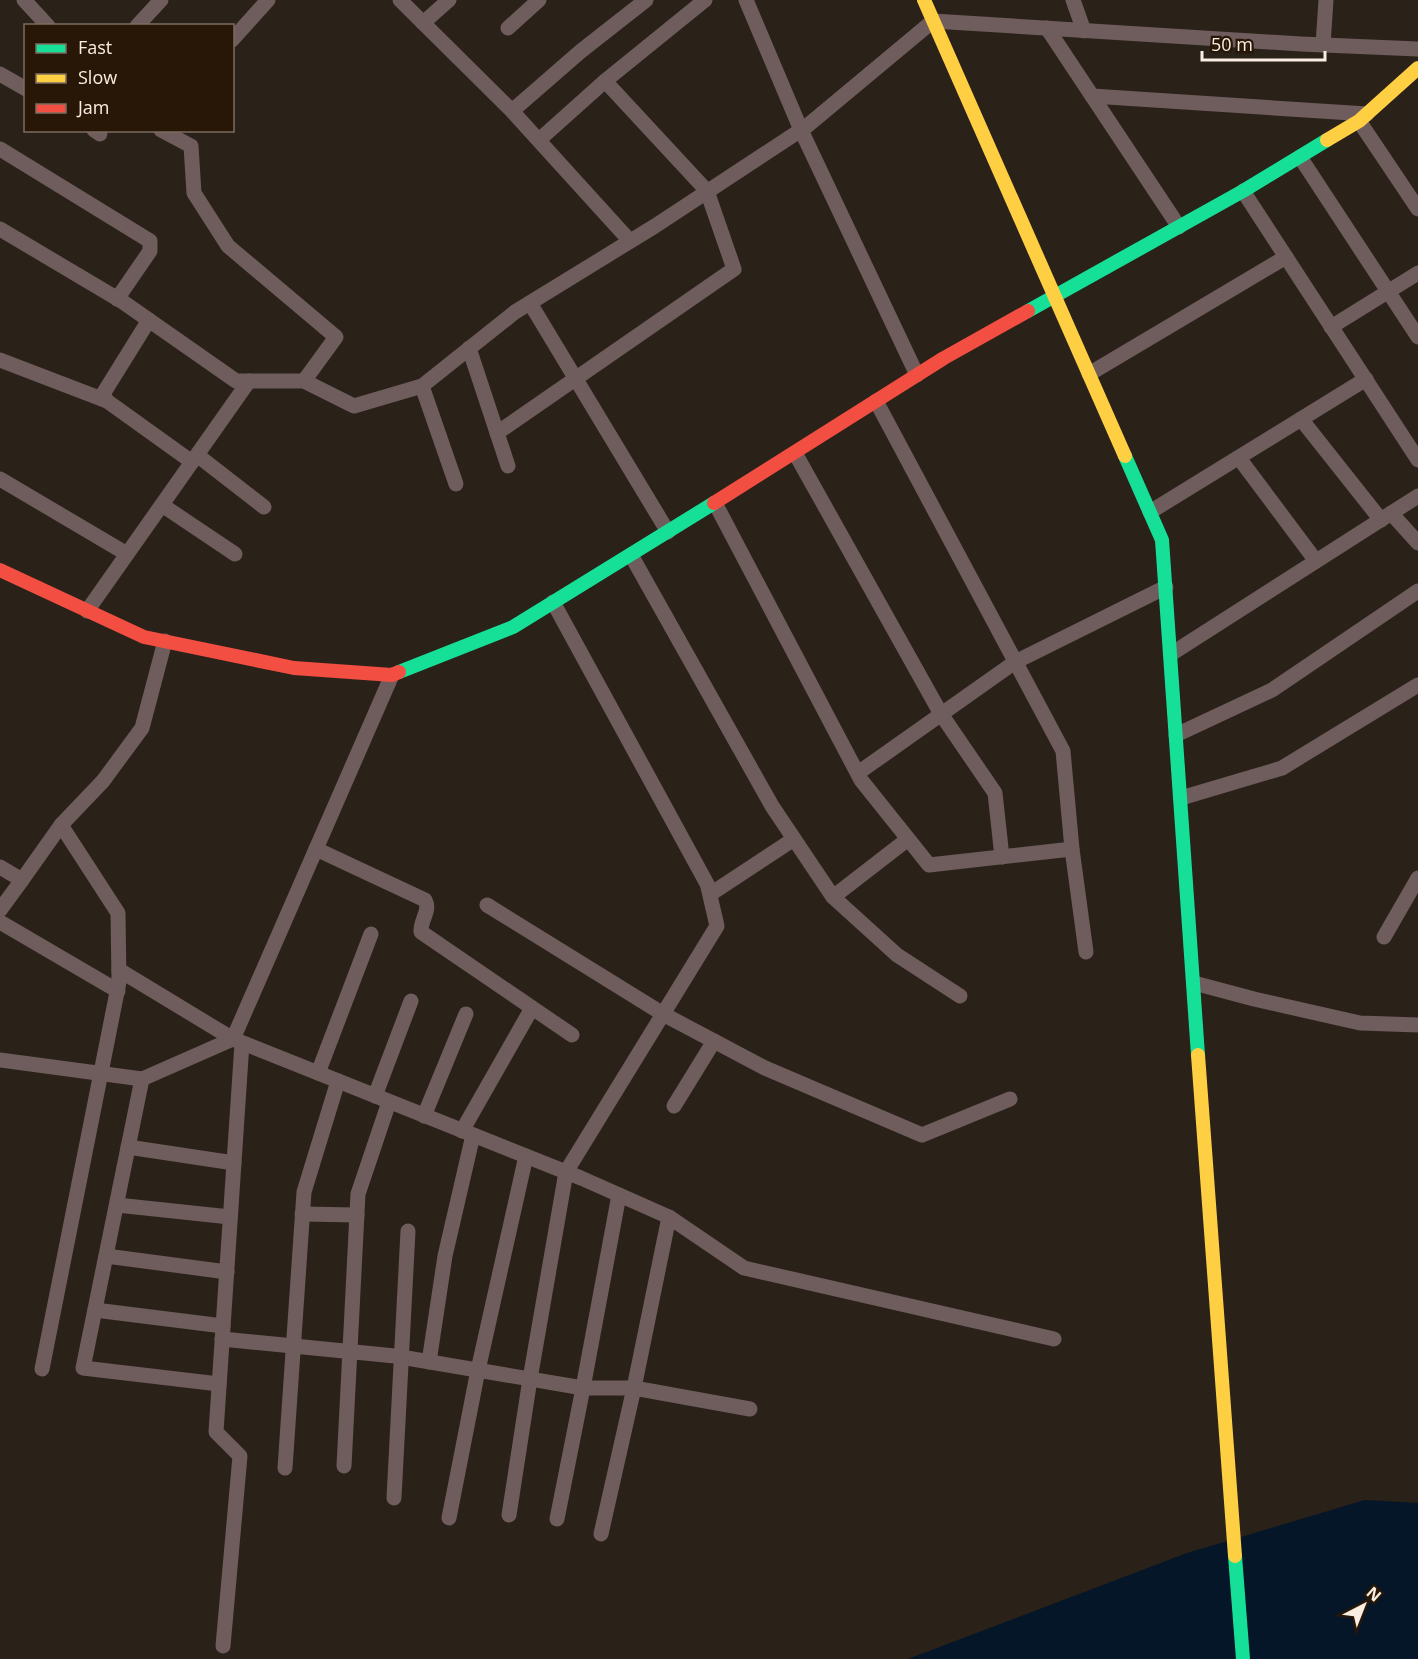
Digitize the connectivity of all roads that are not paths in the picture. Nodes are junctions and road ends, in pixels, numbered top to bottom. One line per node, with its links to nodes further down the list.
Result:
1 (24, 0): 15 (street)
2 (268, 0): 20 (street)
3 (400, 0): 14 (street)
4 (449, 0): 14 (street)
5 (539, 0): 17 (street)
6 (646, 0): 28 (street)
7 (705, 0): 25 (street)
8 (746, 0): 30 (street)
9 (924, 0): 13 (main road)
10 (1073, 0): 19 (street)
11 (1326, 0): 21 (street)
12 (157, 2): 16 (street)
13 (933, 21): 18 (street); 30 (street); 44 (main road)
14 (423, 23): 28 (street)
15 (46, 24)
16 (139, 24)
17 (508, 28)
18 (1047, 28): 19 (street); 27 (street)
19 (1084, 31): 21 (street)
20 (234, 38)
21 (1323, 45): 22 (street)
22 (1418, 49)
23 (1418, 68): 29 (main road)
24 (0, 74): 26 (street)
25 (605, 81): 32 (street); 35 (street)
26 (24, 88)
27 (1092, 96): 29 (street); 38 (street)
28 (512, 111): 32 (street)
29 (1363, 117): 34 (main road); 37 (street)
30 (801, 130): 35 (street); 53 (street)
31 (165, 132): 57 (street)
32 (539, 140): 40 (street)
33 (0, 149): 45 (street)
34 (1300, 157): 36 (main road); 43 (street)
35 (707, 191): 40 (street); 54 (street)
36 (1244, 191): 38 (main road); 41 (street)
37 (1418, 209)
38 (1179, 227): 44 (main road)
39 (0, 229): 45 (street)
40 (630, 241): 46 (street)
41 (1286, 257): 48 (street); 52 (street)
42 (1418, 273): 43 (street)
43 (1388, 291): 48 (street); 49 (street)
44 (1055, 296): 52 (main road); 53 (main road)
45 (117, 299): 47 (street)
46 (530, 303): 50 (street); 54 (street)
47 (149, 320): 56 (street); 59 (street)
48 (1331, 327): 55 (street)
49 (1418, 337)
50 (469, 348): 58 (street); 62 (street)
51 (0, 360): 59 (street)
52 (1089, 374): 74 (main road)
53 (917, 375): 60 (main road)
54 (576, 379): 62 (street); 76 (street)
55 (1366, 379): 61 (street); 66 (street)
56 (249, 381): 57 (street); 64 (street)
57 (304, 381): 58 (street)
58 (422, 386): 69 (street)
59 (107, 401): 64 (street)
60 (876, 401): 63 (main road); 89 (street)
61 (1301, 419): 65 (street); 75 (street)
62 (497, 433): 67 (street)
63 (795, 453): 71 (main road); 92 (street)
64 (195, 458): 72 (street); 73 (street)
65 (1239, 458): 74 (street); 81 (street)
66 (1418, 460)
67 (508, 466)
68 (0, 479): 78 (street)
69 (456, 484)
70 (1418, 496): 75 (street)
71 (715, 502): 76 (main road); 94 (street)
72 (162, 505): 78 (street); 79 (street)
73 (264, 507)
74 (1150, 512): 83 (main road)
75 (1386, 516): 77 (street); 81 (street)
76 (668, 532): 80 (main road)
77 (1418, 543)
78 (127, 554): 86 (street)
79 (235, 554)
80 (631, 555): 85 (main road); 98 (street)
81 (1316, 561): 88 (street)
82 (0, 570): 86 (main road)
83 (1166, 587): 88 (main road); 89 (street)
84 (1418, 591): 93 (street)
85 (553, 602): 90 (main road); 105 (street)
86 (87, 610): 87 (main road)
87 (165, 641): 90 (main road); 96 (street)
88 (1171, 654): 93 (main road)
89 (1015, 662): 92 (street); 100 (street)
90 (392, 675): 99 (street)
91 (1418, 685): 95 (street)
92 (941, 714): 94 (street); 101 (street)
93 (1176, 735): 95 (main road)
94 (858, 773): 97 (street)
95 (1181, 798): 114 (main road)
96 (61, 825): 104 (street); 113 (street)
97 (909, 838): 101 (street); 106 (street)
98 (794, 839): 105 (street); 106 (street)
99 (316, 849): 118 (street); 124 (street)
100 (1072, 849): 101 (street); 112 (street)
101 (1002, 857)
102 (0, 867): 104 (street)
103 (1418, 878): 111 (street)
104 (22, 880): 108 (street)
105 (708, 886): 121 (street)
106 (833, 897): 116 (street)
107 (487, 905): 121 (street)
108 (0, 910)
109 (0, 922): 115 (street)
110 (371, 934): 128 (street)
111 (1384, 937)
112 (1086, 952)
113 (119, 970): 115 (street); 124 (street)
114 (1194, 982): 122 (street); 172 (main road)
115 (118, 991): 127 (street)
116 (960, 996)
117 (411, 1001): 131 (street)
118 (532, 1008): 123 (street); 136 (street)
119 (1418, 1010): 122 (street)
120 (466, 1014): 135 (street)
121 (663, 1014): 125 (street); 140 (street)
122 (1414, 1024)
123 (572, 1035)
124 (238, 1041): 128 (street); 129 (street); 139 (street)
125 (714, 1041): 132 (street); 134 (street)
126 (0, 1060): 127 (street)
127 (100, 1073): 129 (street); 157 (street)
128 (318, 1073): 130 (street)
129 (142, 1079): 137 (street)
130 (338, 1081): 131 (street); 143 (street)
131 (375, 1096): 133 (street)
132 (1010, 1099)
133 (389, 1102): 135 (street); 144 (street)
134 (674, 1106)
135 (424, 1116): 136 (street)
136 (468, 1133): 138 (street); 156 (street)
137 (128, 1147): 139 (street); 142 (street)
138 (526, 1156): 140 (street); 158 (street)
139 (234, 1163): 145 (street)
140 (566, 1172): 141 (street); 159 (street)
141 (619, 1195): 146 (street); 161 (street)
142 (117, 1205): 145 (street); 148 (street)
143 (302, 1214): 144 (street); 153 (street)
144 (357, 1215): 154 (street)
145 (230, 1217): 149 (street)
146 (669, 1218): 152 (street); 162 (street)
147 (408, 1231): 155 (street)
148 (106, 1256): 149 (street); 150 (street)
149 (227, 1272): 151 (street)
150 (95, 1310): 151 (street); 160 (street)
151 (222, 1332): 153 (street); 160 (street)
152 (1054, 1339)
153 (293, 1346): 154 (street); 165 (street)
154 (350, 1352): 155 (street); 164 (street)
155 (402, 1357): 156 (street); 166 (street)
156 (429, 1362): 158 (street)
157 (42, 1369)
158 (478, 1370): 159 (street); 168 (street)
159 (530, 1379): 161 (street); 167 (street)
160 (219, 1384): 171 (street)
161 (584, 1388): 162 (street); 169 (street)
162 (634, 1388): 163 (street); 170 (street)
163 (750, 1409)
164 (344, 1466)
165 (285, 1468)
166 (394, 1498)
167 (509, 1515)
168 (449, 1518)
169 (556, 1520)
170 (601, 1534)
171 (223, 1646)
172 (1243, 1659)

